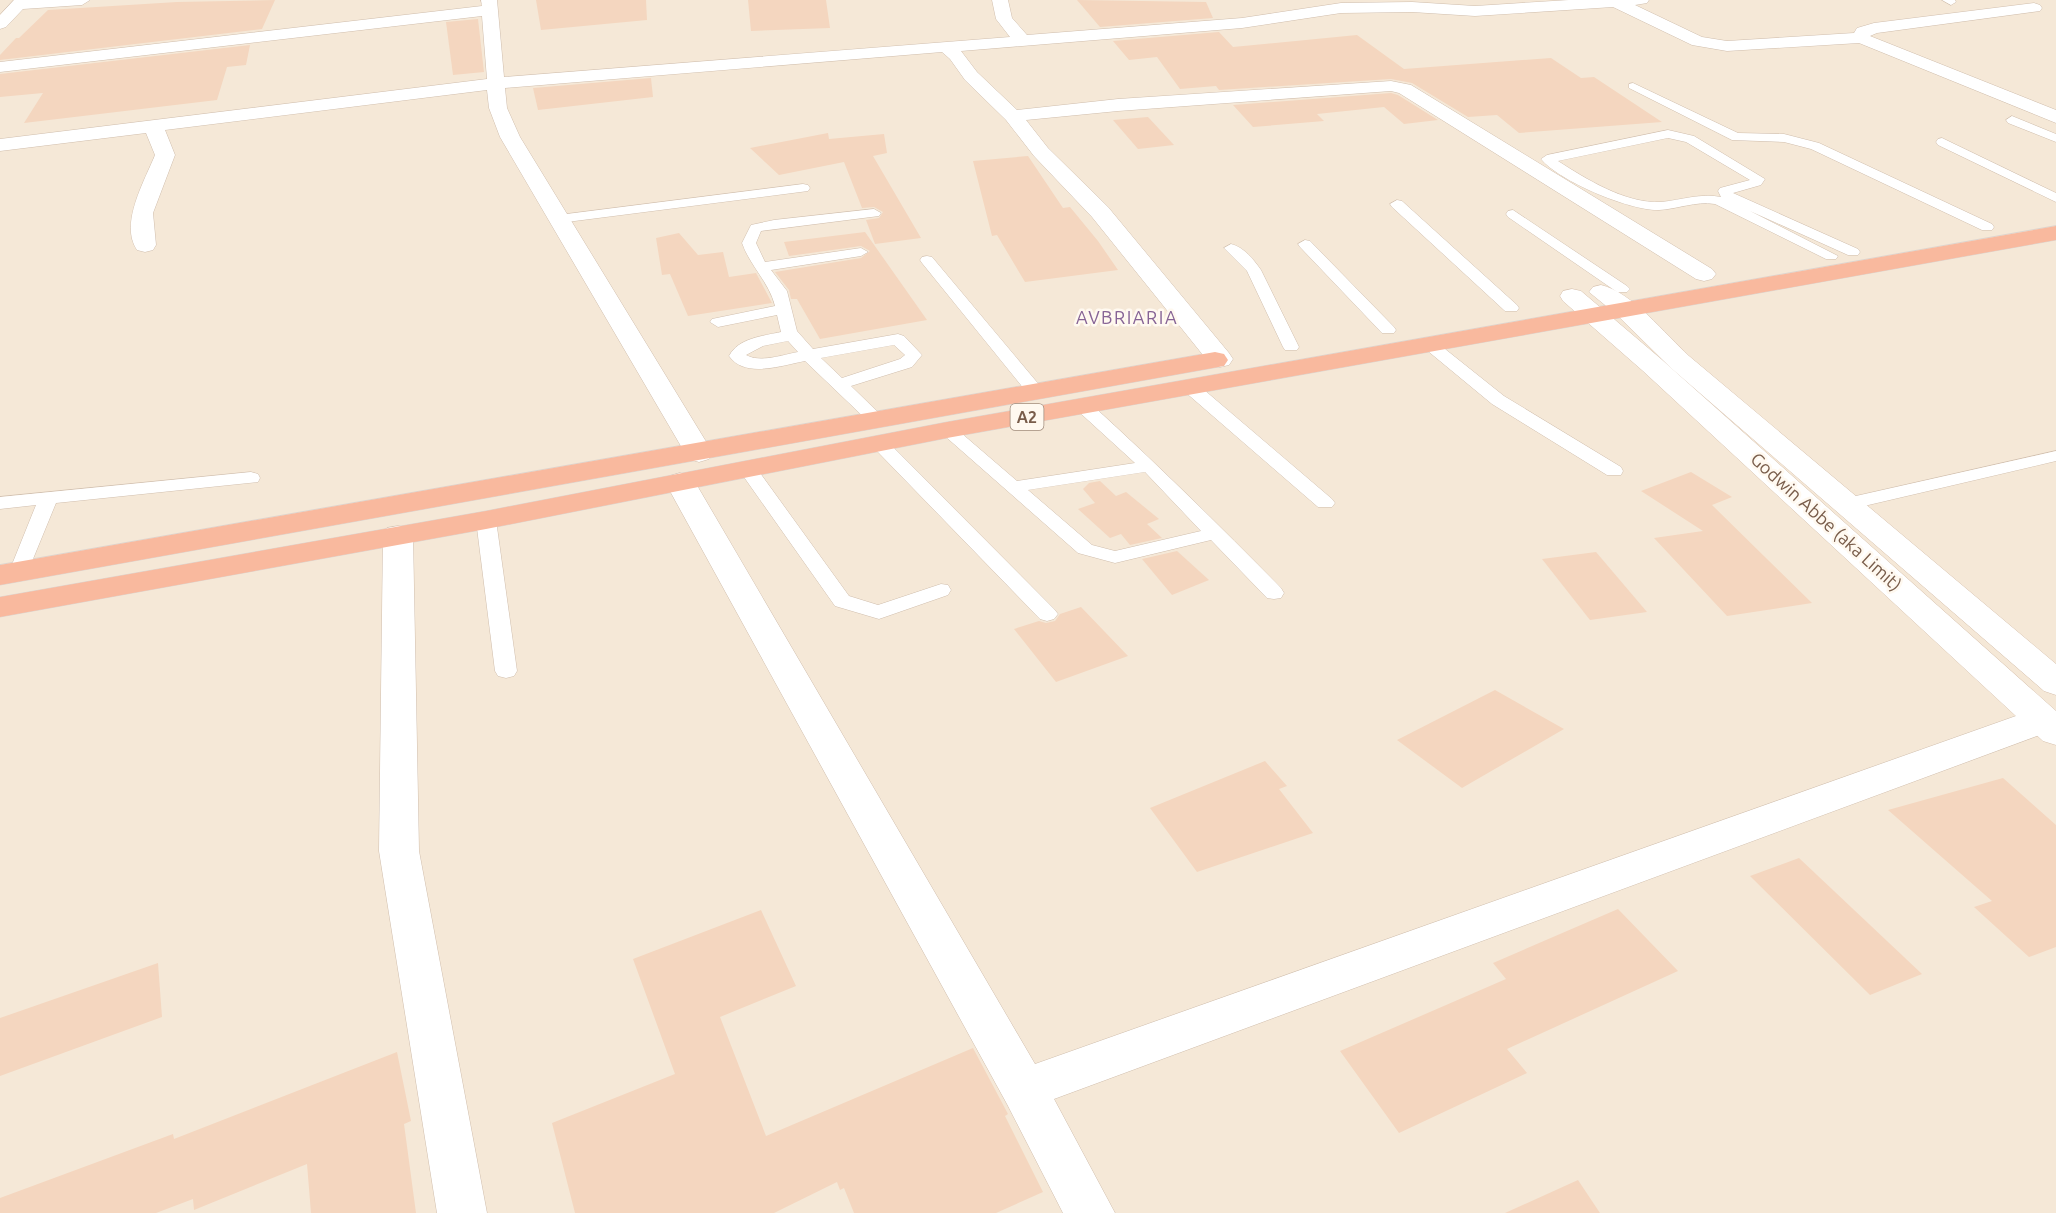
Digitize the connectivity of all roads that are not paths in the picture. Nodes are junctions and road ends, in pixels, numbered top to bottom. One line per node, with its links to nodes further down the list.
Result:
1 (82, 0): 7 (street)
2 (1000, 0): 9 (street)
3 (1641, 0): 5 (street)
4 (2010, 0): 8 (street)
5 (1614, 1): 8 (street); 9 (street)
6 (490, 5): 11 (street); 12 (street)
7 (10, 12)
8 (1861, 38): 15 (street)
9 (1023, 41): 10 (street)
10 (946, 47): 12 (street); 14 (street)
11 (0, 67)
12 (497, 83): 17 (street); 27 (street)
13 (1633, 86): 28 (lane)
14 (1013, 116): 37 (street); 47 (street)
15 (2056, 117)
16 (2012, 120): 18 (lane)
17 (153, 125): 20 (street); 31 (street)
18 (2056, 138)
19 (1942, 142): 22 (lane)
20 (0, 145)
21 (803, 188): 27 (lane)
22 (2056, 198)
23 (1397, 204): 39 (lane)
24 (874, 213): 36 (lane)
25 (1513, 214): 38 (lane)
26 (2056, 215): 28 (highway, A2)
27 (560, 219): 56 (street)
28 (1987, 227): 34 (highway, A2)
29 (2056, 233): 38 (highway, A2)
30 (1305, 244): 42 (lane)
31 (146, 245)
32 (1231, 248): 45 (lane)
33 (861, 252): 36 (lane)
34 (1842, 254): 34 (lane); 37 (highway, A2)
35 (927, 260): 50 (lane)
36 (761, 267): 40 (lane)
37 (1704, 274): 38 (highway, A2)
38 (1603, 300): 39 (highway, A2); 44 (highway, A2); 64 (street, Godwin Abbe (aka Limit)); 75 (street, Godwin Abbe (aka Limit))
39 (1511, 308): 42 (highway, A2)
40 (782, 309): 41 (lane); 43 (lane)
41 (718, 322)
42 (1388, 330): 45 (highway, A2)
43 (792, 335): 46 (lane); 46 (lane)
44 (1430, 344): 49 (highway, A2); 58 (lane)
45 (1291, 347): 47 (highway, A2)
46 (810, 356): 48 (lane); 48 (lane)
47 (1220, 359): 50 (highway, A2)
48 (840, 384): 53 (lane)
49 (1190, 387): 51 (highway, A2); 63 (lane)
50 (1035, 391): 53 (highway, A2)
51 (1084, 407): 52 (highway, A2); 55 (lane)
52 (947, 430): 53 (highway, A2); 60 (lane)
53 (879, 432): 56 (highway, A2); 57 (highway, A2); 72 (lane)
54 (2056, 456): 64 (lane)
55 (1149, 466): 60 (lane); 66 (lane)
56 (689, 468): 57 (highway, A2); 65 (highway, A2); 68 (highway, A2); 76 (street)
57 (748, 470): 69 (lane)
58 (1614, 471)
59 (251, 478): 61 (lane)
60 (1012, 487): 66 (lane)
61 (48, 498): 62 (lane); 68 (lane)
62 (0, 503)
63 (1325, 503)
64 (1847, 504): 74 (street, Godwin Abbe (aka Limit))
65 (486, 520): 67 (highway, A2); 73 (lane)
66 (1216, 534): 70 (lane)
67 (398, 536): 71 (highway, A2); 77 (street)
68 (9, 574)
69 (941, 590)
70 (1274, 593)
71 (0, 607)
72 (1047, 614)
73 (506, 671)
74 (2056, 683)
75 (2050, 726): 76 (street)
76 (1024, 1089): 78 (street)
77 (462, 1213)
78 (1090, 1213)

